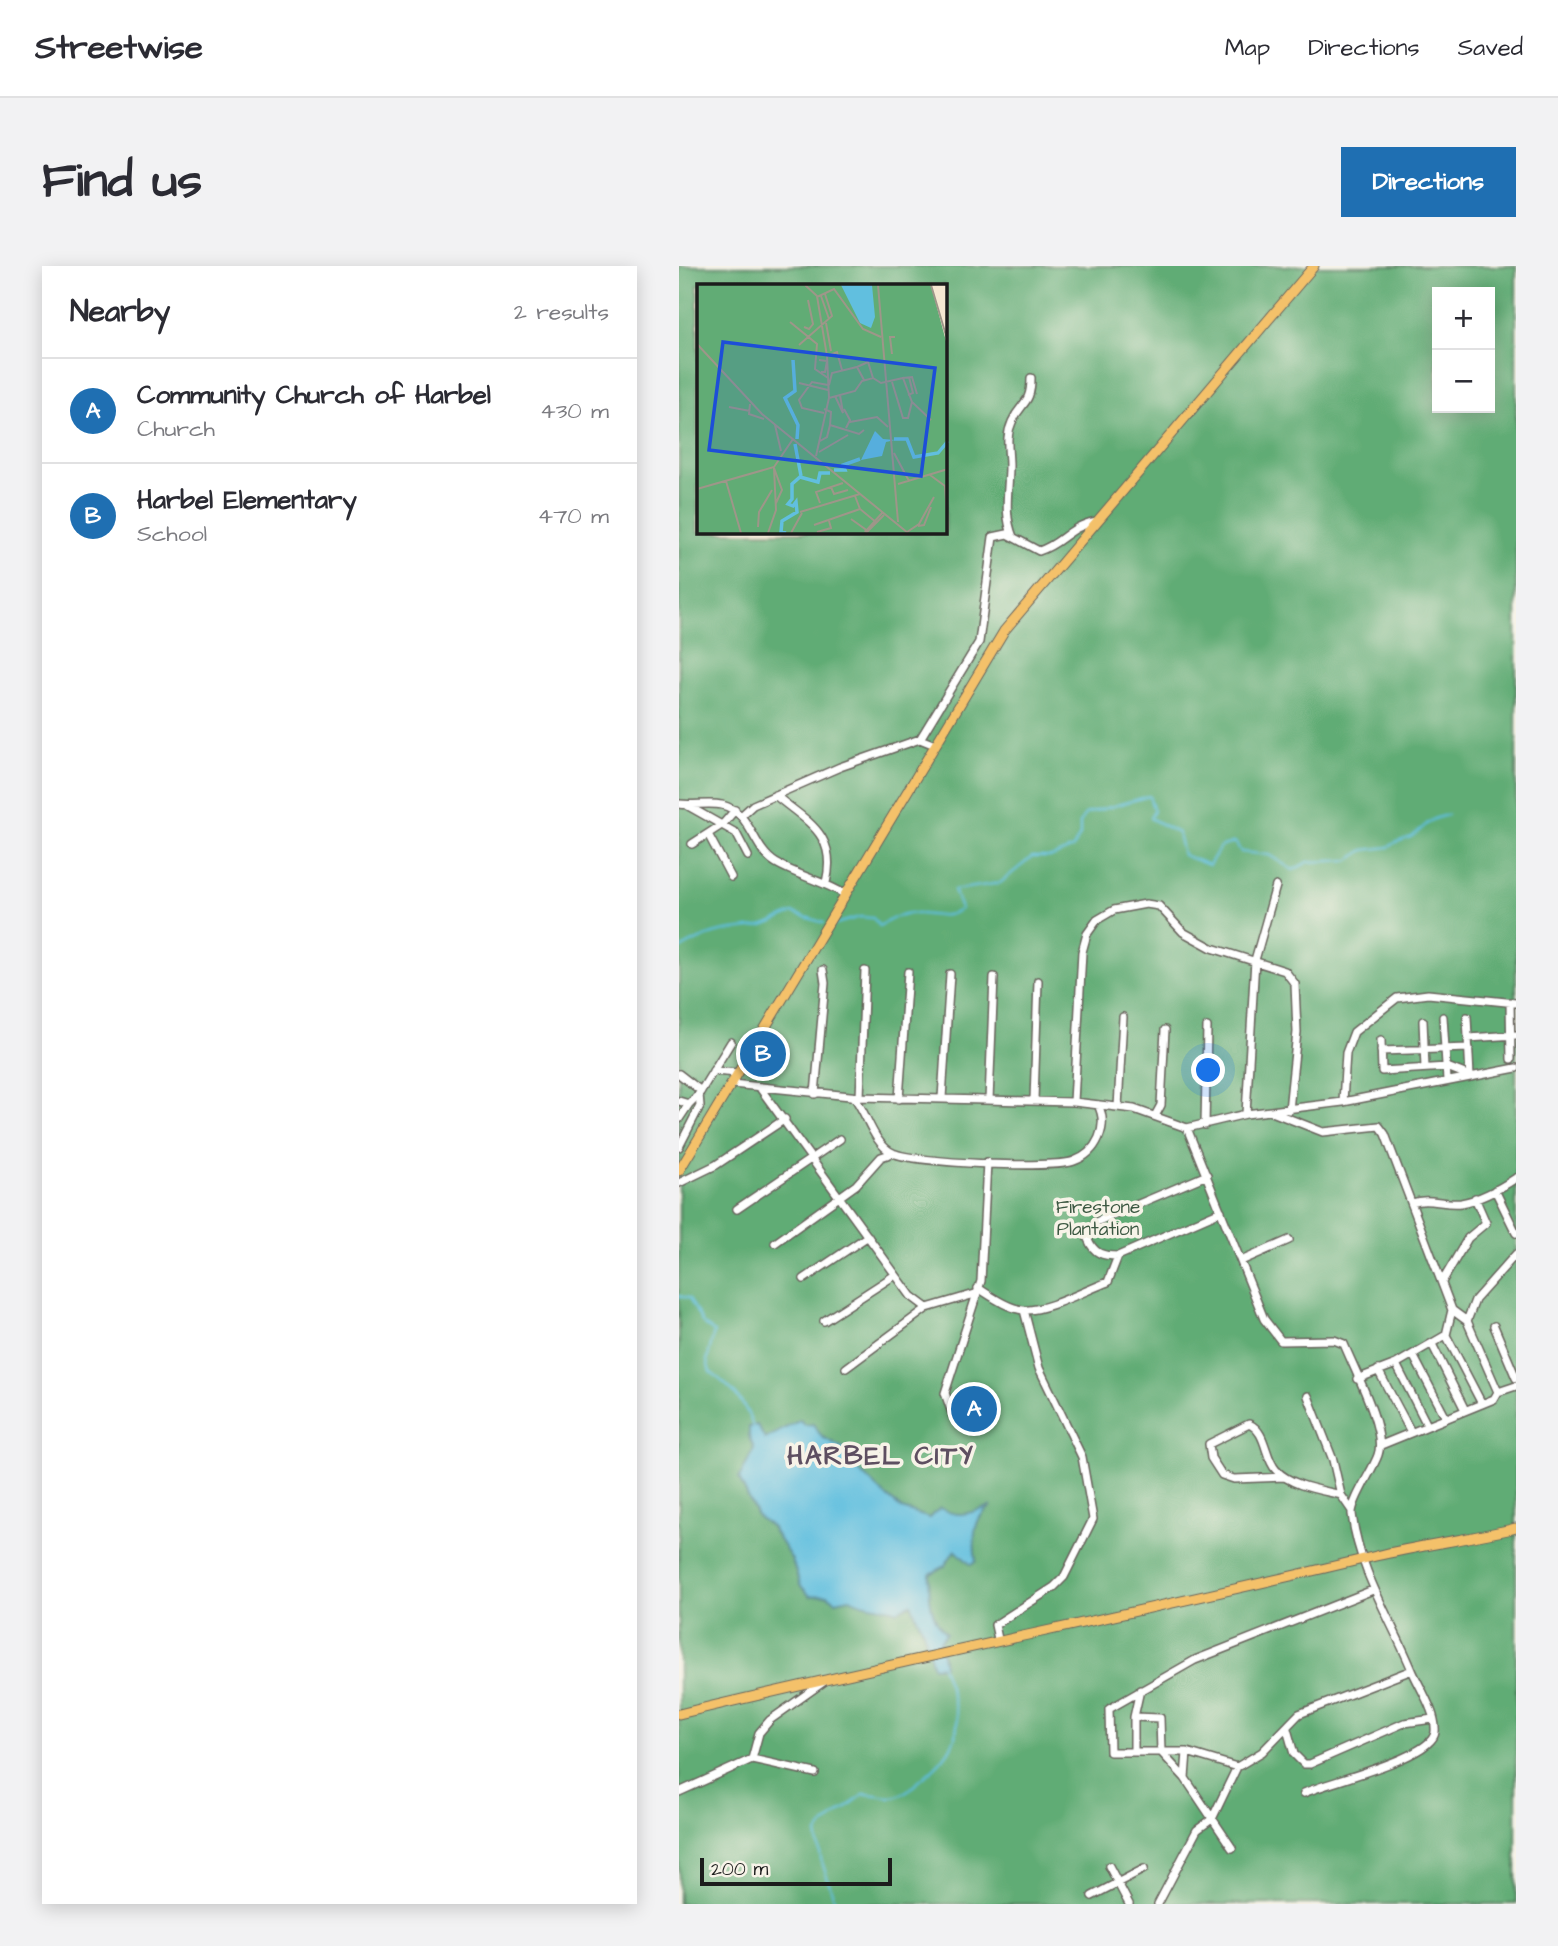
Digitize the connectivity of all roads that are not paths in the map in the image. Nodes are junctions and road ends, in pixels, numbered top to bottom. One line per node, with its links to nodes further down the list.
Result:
1 (1314, 266): 3 (main road)
2 (1031, 378): 4 (street)
3 (1099, 521): 4 (street); 6 (main road)
4 (1013, 537): 5 (street)
5 (920, 739): 6 (street); 7 (street)
6 (935, 745): 18 (main road)
7 (775, 795): 10 (street); 16 (street)
8 (683, 805): 9 (street); 11 (street)
9 (735, 810): 10 (street); 11 (street)
10 (742, 815): 16 (street)
11 (723, 824): 12 (street); 14 (street)
12 (709, 836): 13 (street); 15 (street)
13 (692, 844)
14 (748, 856)
15 (731, 877)
16 (826, 883): 18 (street)
17 (1276, 886): 19 (street)
18 (846, 895): 46 (main road)
19 (1255, 960): 61 (street); 66 (street); 68 (street)
20 (823, 970): 54 (street)
21 (865, 971): 55 (street)
22 (908, 972): 57 (street)
23 (950, 974): 56 (street)
24 (994, 977): 58 (street)
25 (1038, 981): 59 (street)
26 (1513, 1003): 33 (street); 62 (street)
27 (1123, 1017): 65 (street)
28 (1443, 1017): 37 (street)
29 (1467, 1017): 34 (street)
30 (1423, 1021): 39 (street)
31 (1207, 1027): 72 (street)
32 (1165, 1030): 69 (street)
33 (1513, 1035): 34 (street); 41 (street)
34 (1468, 1038): 38 (street)
35 (1381, 1040): 40 (street)
36 (730, 1042): 45 (street)
37 (1445, 1048): 38 (street); 39 (street); 42 (street)
38 (1469, 1048): 49 (street)
39 (1425, 1049): 40 (street); 43 (street)
40 (1381, 1051): 43 (street)
41 (1511, 1059)
42 (1447, 1067): 43 (street); 49 (street); 50 (street)
43 (1426, 1068)
44 (1512, 1069): 48 (street); 49 (street)
45 (713, 1071): 46 (street); 53 (street)
46 (739, 1073): 51 (main road)
47 (679, 1074): 53 (street)
48 (1516, 1075)
49 (1470, 1076): 50 (street)
50 (1447, 1080): 62 (street)
51 (732, 1084): 52 (street); 79 (main road)
52 (759, 1087): 54 (street); 71 (street)
53 (700, 1093): 63 (street); 75 (street)
54 (815, 1094): 55 (street)
55 (857, 1097): 57 (street); 76 (street)
56 (942, 1098): 57 (street); 58 (street)
57 (899, 1099)
58 (989, 1100): 59 (street)
59 (1034, 1100): 61 (street)
60 (679, 1101): 63 (street)
61 (1074, 1101): 64 (street)
62 (1343, 1102): 66 (street)
63 (689, 1104): 70 (street)
64 (1098, 1105): 65 (street); 78 (street)
65 (1118, 1107): 69 (street)
66 (1289, 1110): 67 (street)
67 (1271, 1112): 68 (street); 86 (street)
68 (1246, 1114): 72 (street)
69 (1155, 1116): 73 (street)
70 (679, 1119)
71 (785, 1119): 77 (street); 82 (street)
72 (1205, 1125): 73 (street)
73 (1187, 1128): 80 (street)
74 (840, 1139): 77 (street)
75 (680, 1143)
76 (893, 1153): 78 (street); 84 (street)
77 (812, 1157): 84 (street); 87 (street)
78 (987, 1162): 100 (street)
79 (679, 1171)
80 (1207, 1175): 88 (street); 95 (street)
81 (1516, 1178): 83 (street)
82 (679, 1183)
83 (1495, 1190): 85 (street); 89 (street)
84 (840, 1197): 91 (street); 93 (street)
85 (1475, 1198): 86 (street); 99 (street)
86 (1412, 1203): 99 (street)
87 (737, 1209)
88 (1221, 1211): 95 (street); 96 (street)
89 (1513, 1221): 90 (street)
90 (1516, 1233)
91 (868, 1236): 97 (street); 98 (street)
92 (1289, 1240): 96 (street)
93 (775, 1242)
94 (1516, 1254): 105 (street)
95 (1118, 1256): 102 (street)
96 (1241, 1261): 113 (street)
97 (895, 1275): 101 (street); 104 (street)
98 (804, 1279)
99 (1442, 1282): 103 (street)
100 (977, 1291): 101 (street); 102 (street); 121 (street)
101 (927, 1308): 111 (street)
102 (1024, 1310): 131 (street)
103 (1452, 1310): 105 (street); 107 (street)
104 (824, 1321)
105 (1467, 1321): 116 (street)
106 (1494, 1326): 114 (street)
107 (1446, 1335): 108 (street); 118 (street)
108 (1432, 1344): 109 (street); 119 (street)
109 (1413, 1355): 110 (street); 120 (street)
110 (1396, 1364): 112 (street); 122 (street)
111 (846, 1368)
112 (1378, 1370): 113 (street); 123 (street)
113 (1357, 1378): 124 (street)
114 (1516, 1378)
115 (1516, 1387): 116 (street)
116 (1498, 1392): 118 (street)
117 (1308, 1396): 126 (street)
118 (1482, 1404): 119 (street)
119 (1465, 1410): 120 (street)
120 (1445, 1418): 122 (street)
121 (980, 1423)
122 (1427, 1426): 123 (street)
123 (1411, 1432): 124 (street)
124 (1381, 1445): 127 (street)
125 (1284, 1477): 125 (street); 126 (street)
126 (1341, 1495): 127 (street)
127 (1352, 1511): 129 (street)
128 (1516, 1528): 129 (main road)
129 (1364, 1560): 130 (street); 131 (main road)
130 (1373, 1590): 132 (street); 134 (street)
131 (998, 1639): 133 (main road)
132 (1412, 1670): 137 (street); 138 (street)
133 (829, 1678): 135 (main road); 142 (street)
134 (1140, 1690): 136 (street); 139 (street)
135 (679, 1714)
136 (1134, 1717): 139 (street); 140 (street)
137 (1433, 1718): 138 (street); 147 (street)
138 (1287, 1729): 143 (street)
139 (1133, 1752): 140 (street)
140 (1161, 1752): 141 (street); 145 (street)
141 (1187, 1752): 143 (street); 145 (street)
142 (752, 1759): 144 (street); 146 (street)
143 (1237, 1767): 148 (street)
144 (815, 1773)
145 (1185, 1778): 148 (street)
146 (679, 1792)
147 (1304, 1793)
148 (1212, 1819): 149 (street); 155 (street)
149 (1232, 1847)
150 (1109, 1866): 152 (street)
151 (1144, 1869): 152 (street)
152 (1118, 1883): 153 (street); 154 (street)
153 (1092, 1896)
154 (1129, 1904)
155 (1158, 1904)

